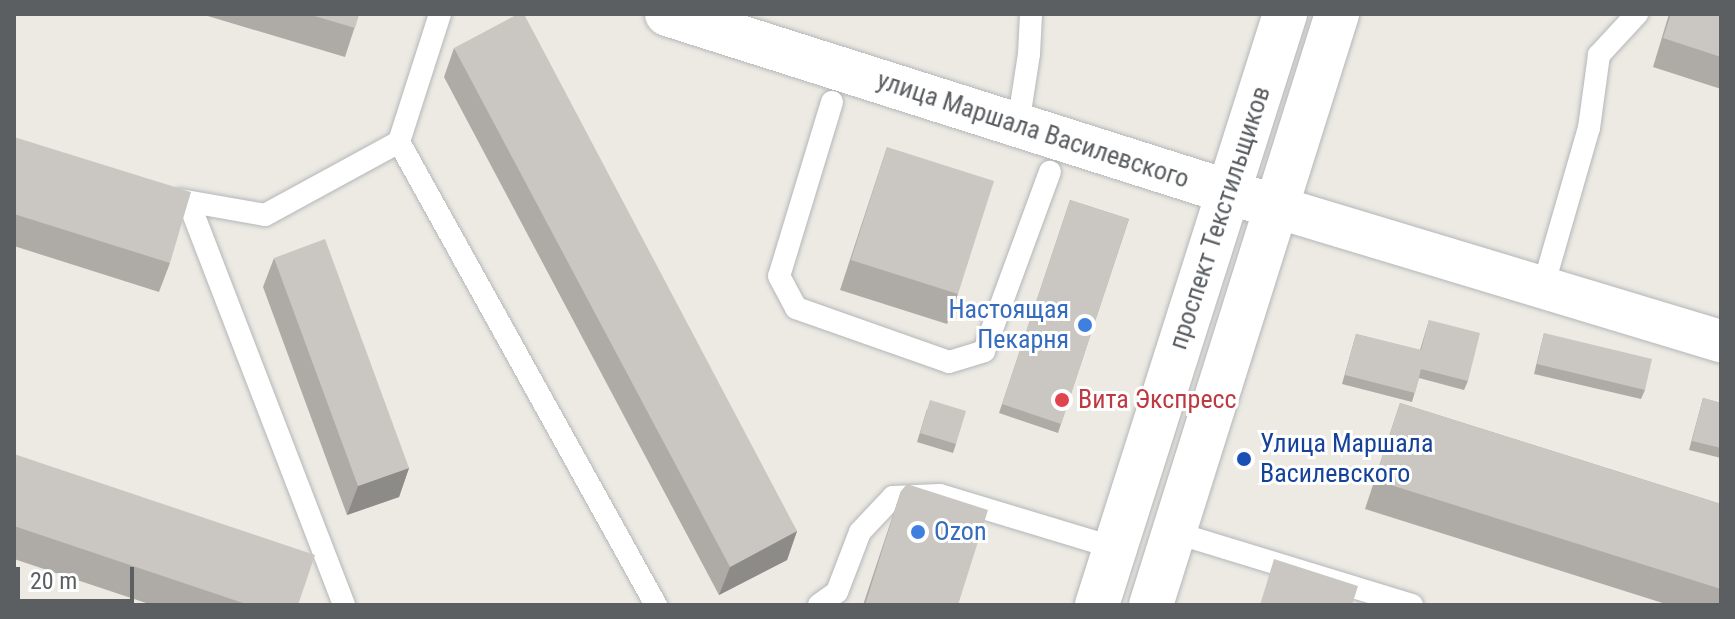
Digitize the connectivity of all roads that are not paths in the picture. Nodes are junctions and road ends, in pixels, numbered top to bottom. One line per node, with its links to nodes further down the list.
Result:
1 (440, 14): 9 (lane)
2 (667, 14): 8 (main road, улица Маршала Василевского)
3 (1031, 14): 8 (lane)
4 (1285, 14): 11 (main road, проспект Текстильщиков)
5 (1337, 14): 14 (main road, проспект Текстильщиков)
6 (1637, 14): 15 (lane)
7 (832, 102): 10 (lane)
8 (1018, 125): 11 (main road, улица Маршала Василевского)
9 (399, 142): 13 (lane); 20 (lane)
10 (1050, 172)
11 (1228, 192): 14 (main road, улица Маршала Василевского); 18 (main road, проспект Текстильщиков)
12 (160, 194): 13 (lane)
13 (189, 203): 19 (lane)
14 (1276, 207): 15 (street, улица Маршала Василевского); 17 (main road, проспект Текстильщиков)
15 (1543, 287): 16 (street, улица Маршала Василевского)
16 (1721, 341)
17 (1173, 532): 23 (main road, проспект Текстильщиков); 24 (lane)
18 (1116, 548): 21 (lane); 22 (main road, проспект Текстильщиков)
19 (344, 605)
20 (656, 605)
21 (819, 605)
22 (1097, 605)
23 (1151, 605)
24 (1412, 605)

